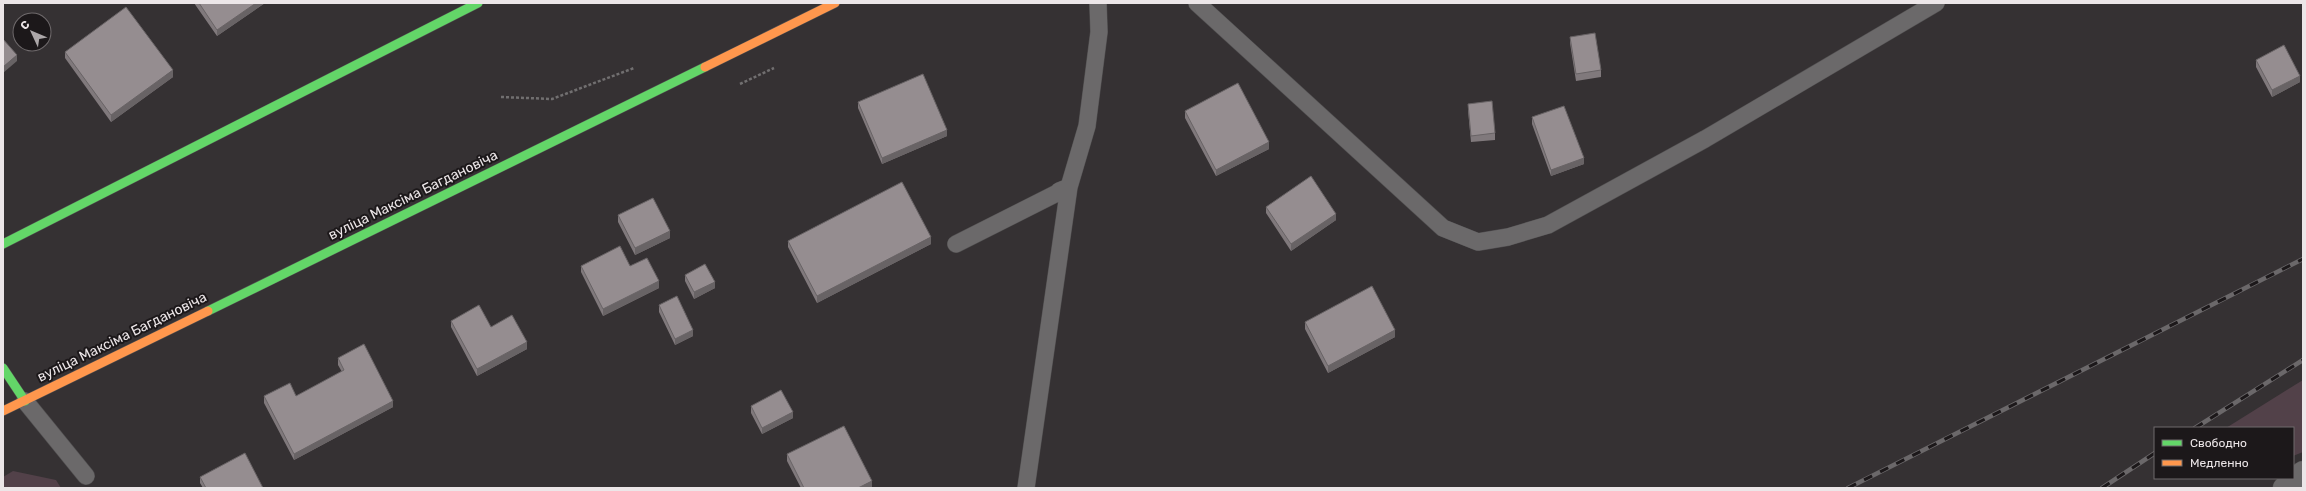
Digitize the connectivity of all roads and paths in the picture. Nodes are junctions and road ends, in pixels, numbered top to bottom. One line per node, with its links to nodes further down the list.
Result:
1 (478, 3): 9 (main road)
2 (835, 3): 12 (main road, вуліца Максіма Багдановіча)
3 (1098, 3): 8 (lane)
4 (1197, 3): 5 (lane)
5 (1936, 3)
6 (641, 64): 7 (path)
7 (501, 97)
8 (1069, 187): 10 (lane); 16 (lane)
9 (3, 244)
10 (956, 244)
11 (3, 368): 12 (main road)
12 (24, 401): 13 (main road, вуліца Максіма Багдановіча); 15 (lane)
13 (3, 411)
14 (2303, 472): 17 (street)
15 (86, 476)
16 (1026, 488)
17 (2284, 488)

